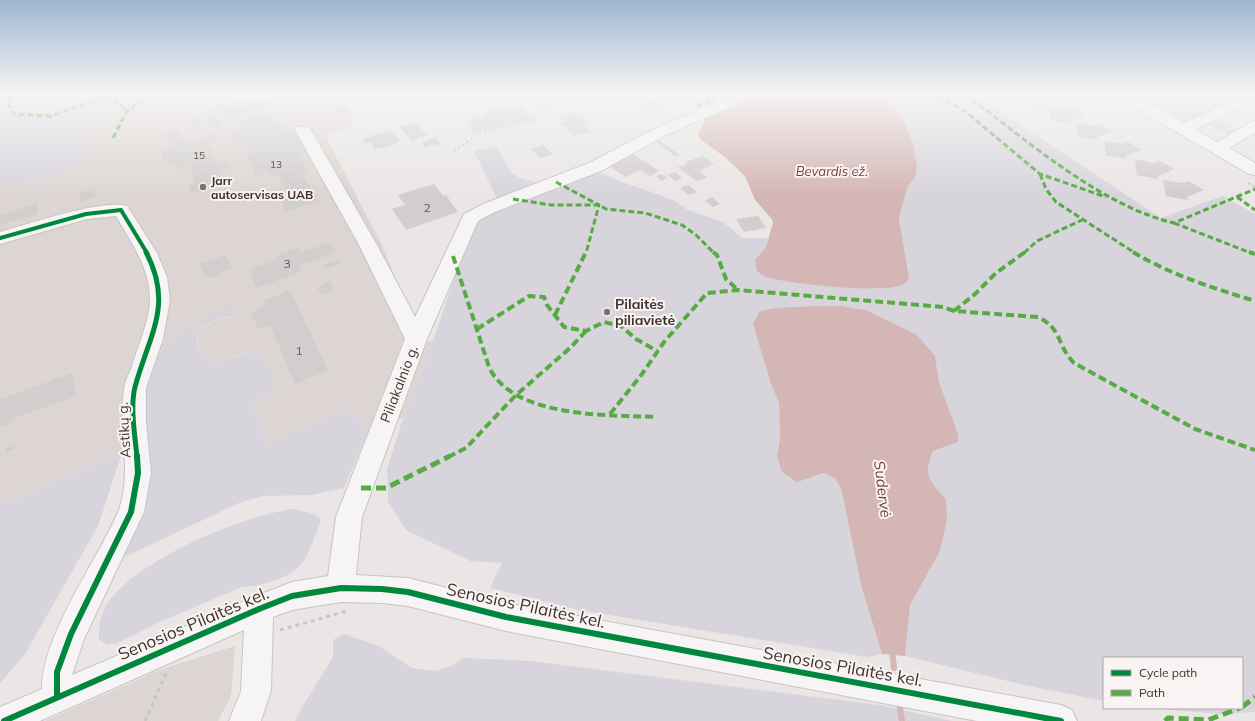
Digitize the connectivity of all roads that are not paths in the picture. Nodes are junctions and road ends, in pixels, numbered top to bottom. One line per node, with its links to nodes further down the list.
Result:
1 (670, 128): 9 (street)
2 (1186, 128): 4 (street)
3 (1252, 128): 6 (street)
4 (1183, 129): 6 (street)
5 (302, 130): 9 (street, Piliakalnio g.)
6 (1216, 148): 7 (street)
7 (1255, 170)
8 (0, 238): 12 (street, Astikų g.)
9 (416, 340): 10 (street, Piliakalnio g.)
10 (341, 588): 11 (street, Senosios Pilaitės kel.); 15 (street, Senosios Pilaitės kel.)
11 (259, 609): 12 (street, Senosios Pilaitės kel.); 14 (street)
12 (57, 697): 13 (street, Senosios Pilaitės kel.)
13 (4, 721)
14 (245, 721)
15 (1061, 721)

